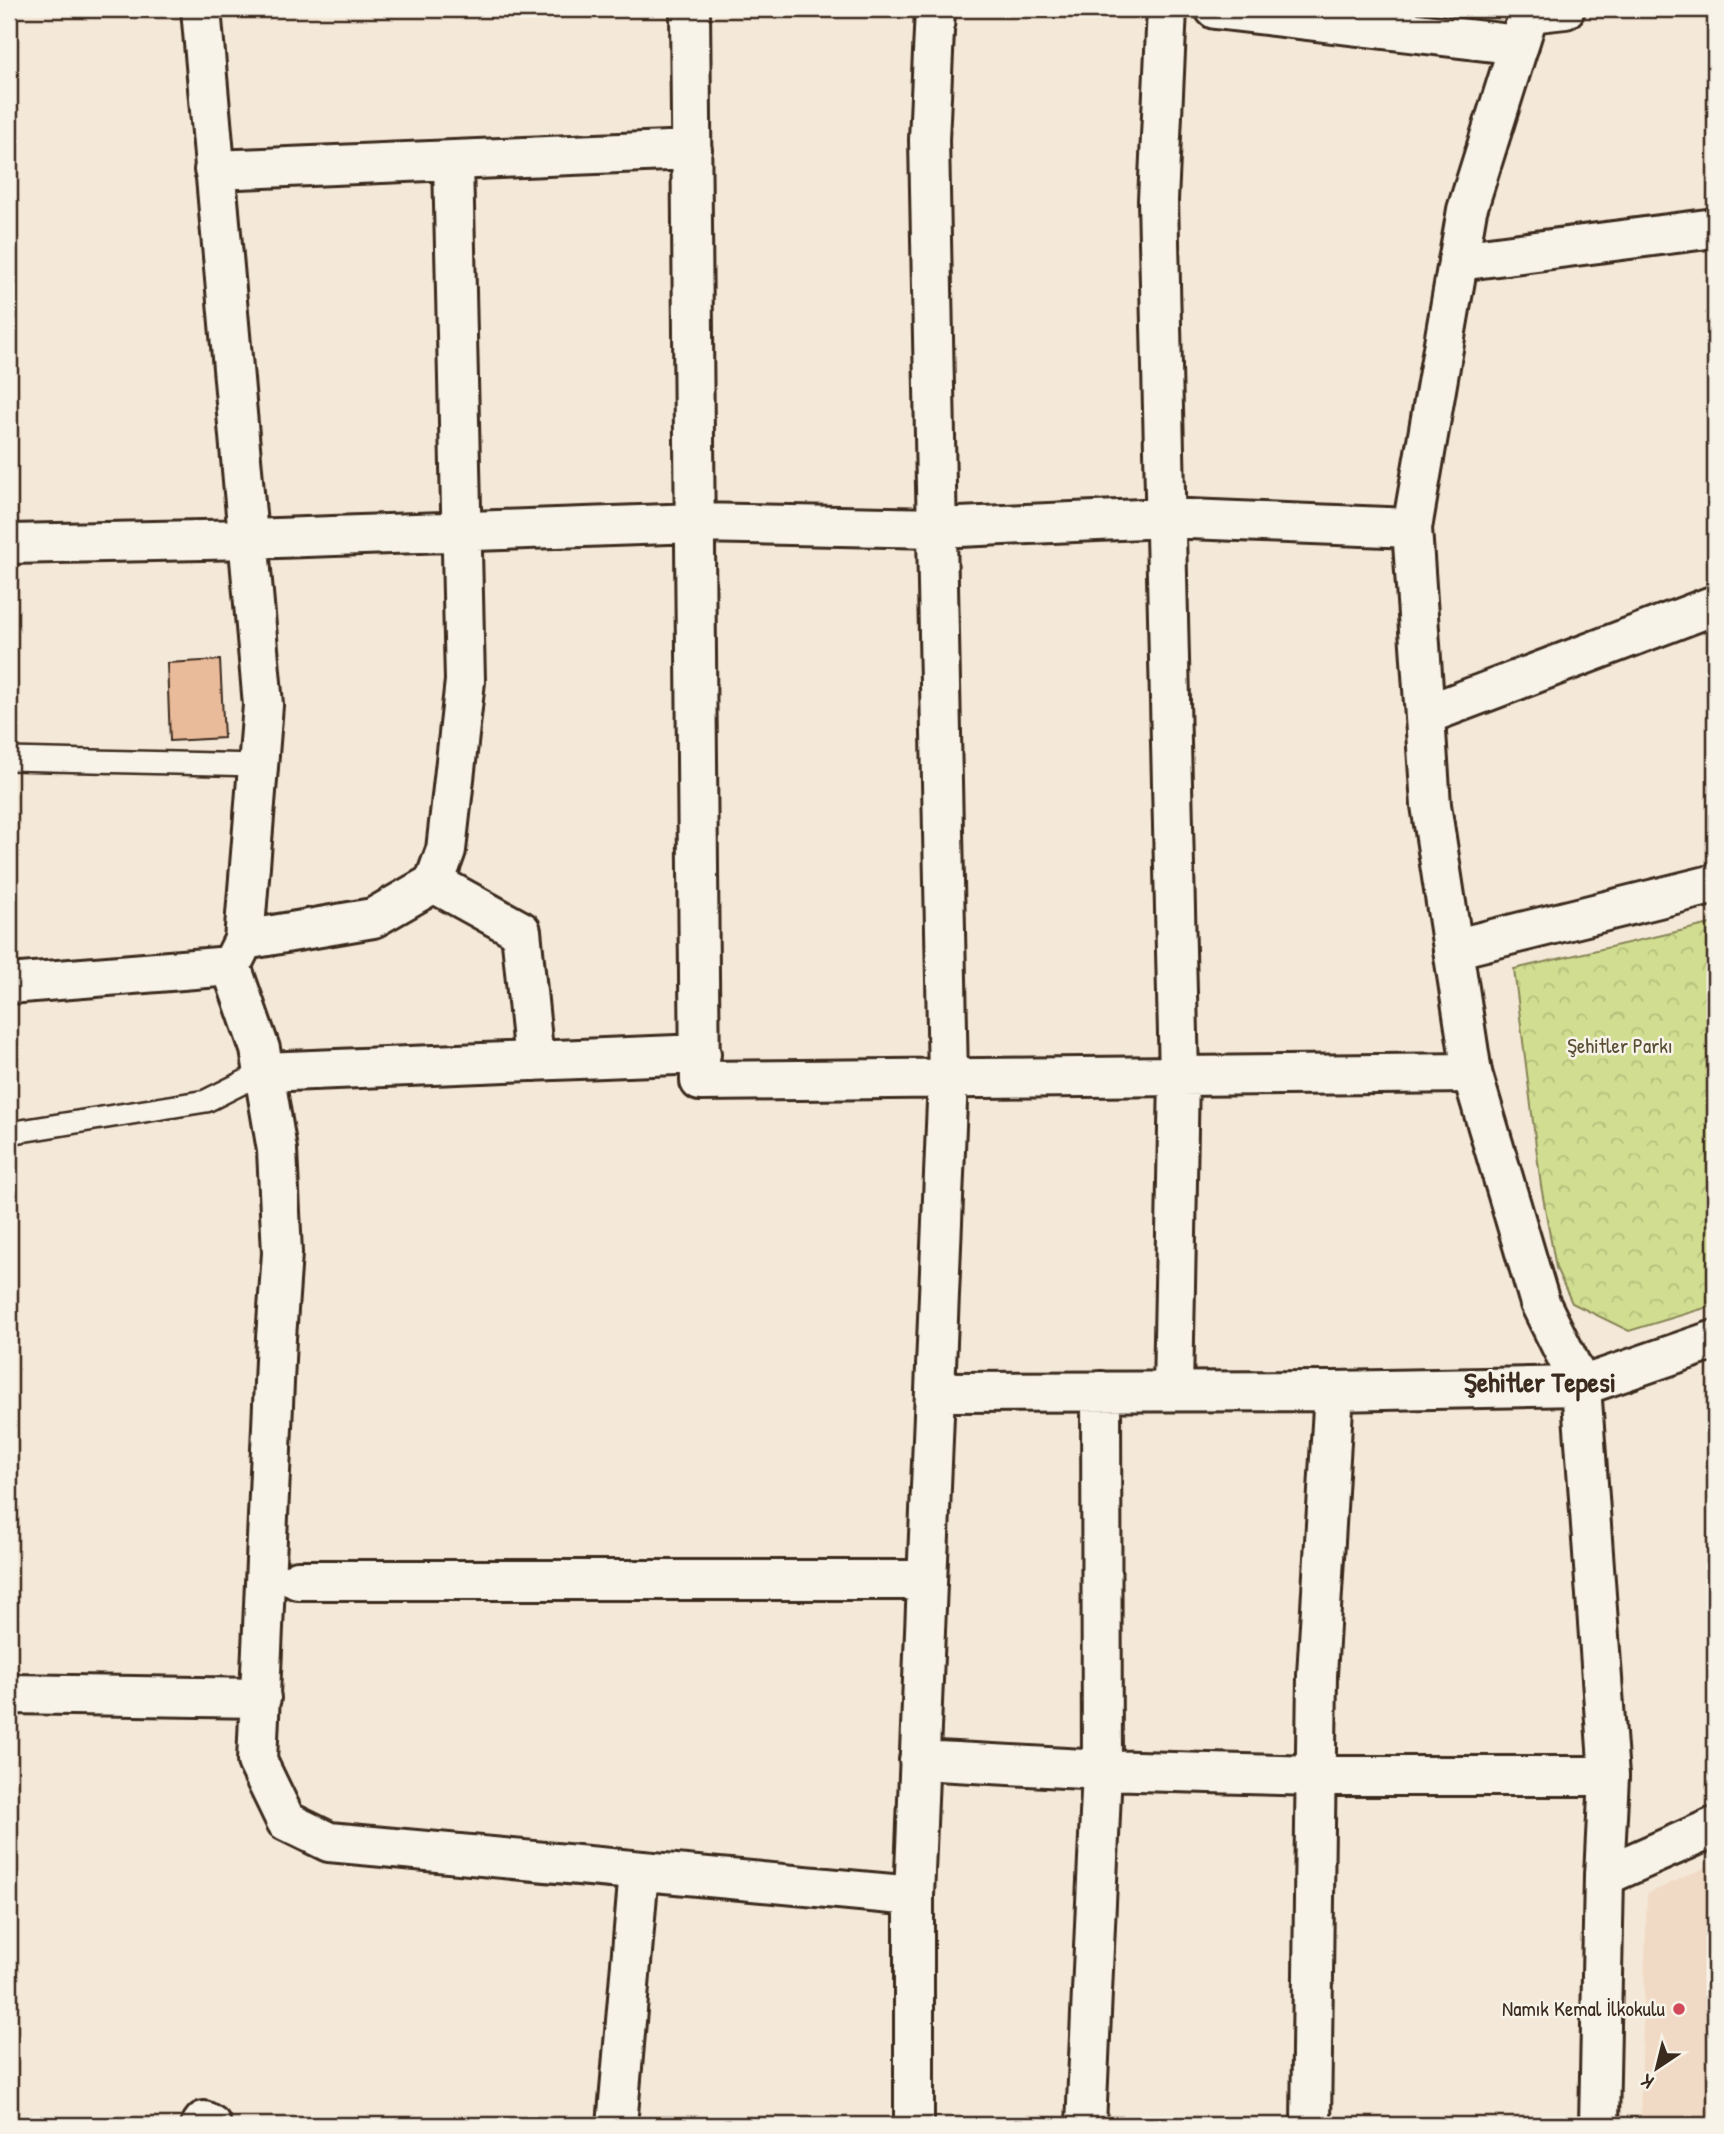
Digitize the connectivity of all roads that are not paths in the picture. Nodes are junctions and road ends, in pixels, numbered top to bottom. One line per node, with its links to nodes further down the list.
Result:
1 (201, 9): 9 (street)
2 (690, 9): 7 (street)
3 (935, 9): 14 (street)
4 (1167, 9): 12 (street)
5 (1215, 9): 6 (street)
6 (1535, 19): 11 (street)
7 (692, 150): 8 (street); 13 (street)
8 (453, 162): 9 (street); 16 (street)
9 (214, 170): 17 (street)
10 (1715, 228): 11 (street)
11 (1458, 261): 15 (street)
12 (1165, 518): 14 (street); 15 (street); 32 (street)
13 (696, 523): 14 (street); 16 (street); 28 (street)
14 (937, 528): 33 (street)
15 (1412, 528): 20 (street)
16 (462, 532): 17 (street); 23 (street)
17 (250, 539): 18 (street); 22 (street)
18 (9, 544)
19 (1715, 604): 20 (street)
20 (1424, 715): 25 (street)
21 (9, 758): 22 (lane)
22 (258, 765): 26 (street)
23 (434, 883): 26 (street); 29 (street)
24 (1715, 884): 25 (street)
25 (1453, 949): 31 (street)
26 (237, 953): 27 (street); 30 (street)
27 (9, 984)
28 (701, 1054): 29 (street); 33 (street)
29 (534, 1061): 30 (street)
30 (264, 1072): 34 (lane); 44 (street)
31 (1472, 1073): 32 (street); 36 (street)
32 (1179, 1076): 33 (street); 38 (street)
33 (948, 1078): 40 (street)
34 (9, 1133)
35 (1715, 1340): 36 (street)
36 (1581, 1386): 39 (street); 48 (street)
37 (1101, 1391): 38 (street); 40 (street); 46 (street)
38 (1173, 1391): 39 (street)
39 (1334, 1391): 47 (street)
40 (935, 1392): 42 (street)
41 (298, 1580): 42 (street)
42 (927, 1580): 45 (street)
43 (9, 1694): 44 (street)
44 (261, 1698): 50 (street)
45 (919, 1760): 46 (street); 52 (street)
46 (1102, 1770): 47 (street); 58 (street)
47 (1315, 1776): 48 (street); 59 (street)
48 (1609, 1776): 51 (street)
49 (1715, 1827): 51 (street)
50 (639, 1871): 52 (street); 56 (street)
51 (1604, 1876): 53 (street)
52 (914, 1896): 57 (street)
53 (1597, 2122)
54 (201, 2125): 55 (street)
55 (211, 2125)
56 (617, 2125)
57 (914, 2125)
58 (1086, 2125)
59 (1311, 2125)

